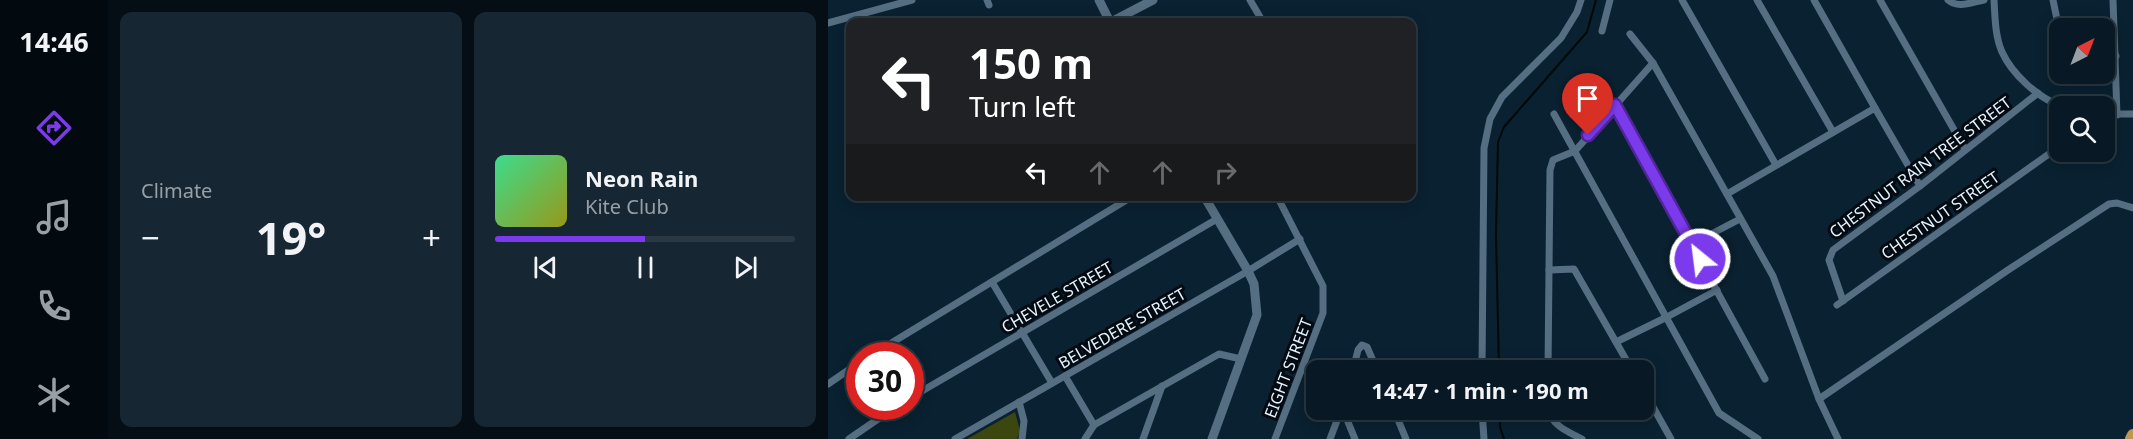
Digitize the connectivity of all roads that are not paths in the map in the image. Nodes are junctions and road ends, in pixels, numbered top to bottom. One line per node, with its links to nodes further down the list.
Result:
1 (912, 0): 16 (street)
2 (1099, 0): 18 (street)
3 (1153, 0): 19 (street)
4 (1250, 0): 20 (street)
5 (1581, 0): 61 (street)
6 (1610, 0): 23 (street)
7 (1682, 0): 38 (street)
8 (1757, 0): 34 (street)
9 (1814, 0): 30 (street)
10 (1880, 0): 35 (street)
11 (1948, 0): 12 (street)
12 (1984, 0)
13 (1994, 0): 27 (street)
14 (2054, 0): 21 (street)
15 (2113, 0): 25 (street)
16 (846, 18)
17 (846, 18): 22 (street)
18 (1109, 18)
19 (1119, 18)
20 (1261, 18)
21 (2057, 18)
22 (828, 23)
23 (1602, 31)
24 (1630, 34): 26 (street)
25 (2116, 56): 33 (street)
26 (1653, 63): 29 (street); 40 (street)
27 (2038, 93): 28 (street); 35 (street, CHESTNUT RAIN TREE STREET)
28 (2049, 99)
29 (1615, 105): 36 (street); 48 (street)
30 (1875, 108): 34 (street); 39 (street)
31 (1554, 114): 36 (street)
32 (2133, 114): 33 (street)
33 (2117, 115)
34 (1833, 132): 38 (street)
35 (1965, 149): 39 (street, CHESTNUT RAIN TREE STREET)
36 (1575, 151): 49 (street); 54 (street)
37 (2049, 154): 53 (street, CHESTNUT STREET)
38 (1776, 165): 40 (street)
39 (1920, 186): 53 (street, CHESTNUT RAIN TREE STREET)
40 (1727, 194): 46 (street)
41 (1124, 201): 51 (street)
42 (1207, 201): 45 (street)
43 (1280, 201): 47 (street, EIGHT STREET)
44 (2133, 208): 71 (street)
45 (1217, 219): 50 (street); 55 (street, CHEVELE STREET)
46 (1740, 219): 48 (street); 71 (street)
47 (1300, 239): 50 (street, BELVEDERE STREET); 87 (street, EIGHT STREET)
48 (1692, 244): 52 (street)
49 (1549, 270): 57 (street); 62 (street)
50 (1248, 271): 58 (street); 65 (street, BELVEDERE STREET)
51 (992, 282): 55 (street); 56 (street)
52 (1717, 290): 54 (street); 66 (street)
53 (1840, 303)
54 (1667, 317): 57 (street); 94 (street)
55 (1023, 333): 67 (street); 70 (street, CHEVELE STREET)
56 (893, 342)
57 (1616, 342): 63 (street)
58 (1241, 359): 69 (street); 86 (street)
59 (1356, 360): 60 (street)
60 (1373, 360)
61 (1482, 360)
62 (1548, 360)
63 (1626, 360)
64 (846, 372): 68 (street)
65 (1065, 376): 67 (street, BELVEDERE STREET); 80 (street)
66 (1765, 378)
67 (1052, 383): 72 (street, BELVEDERE STREET)
68 (828, 384)
69 (1162, 386): 80 (street); 85 (street)
70 (924, 390)
71 (1819, 399): 95 (street)
72 (1019, 402): 82 (street, BELVEDERE STREET); 83 (street)
73 (1654, 409): 93 (street)
74 (877, 420): 81 (street)
75 (1338, 420): 88 (street)
76 (1346, 420): 89 (street)
77 (1398, 420): 90 (street)
78 (1483, 420): 91 (street)
79 (1553, 420): 92 (street)
80 (1094, 425): 84 (street)
81 (849, 439)
82 (955, 439)
83 (1022, 439)
84 (1084, 439)
85 (1143, 439)
86 (1212, 439)
87 (1275, 439)
88 (1330, 439)
89 (1355, 439)
90 (1406, 439)
91 (1484, 439)
92 (1582, 439)
93 (1671, 439)
94 (1758, 439)
95 (1838, 439)

